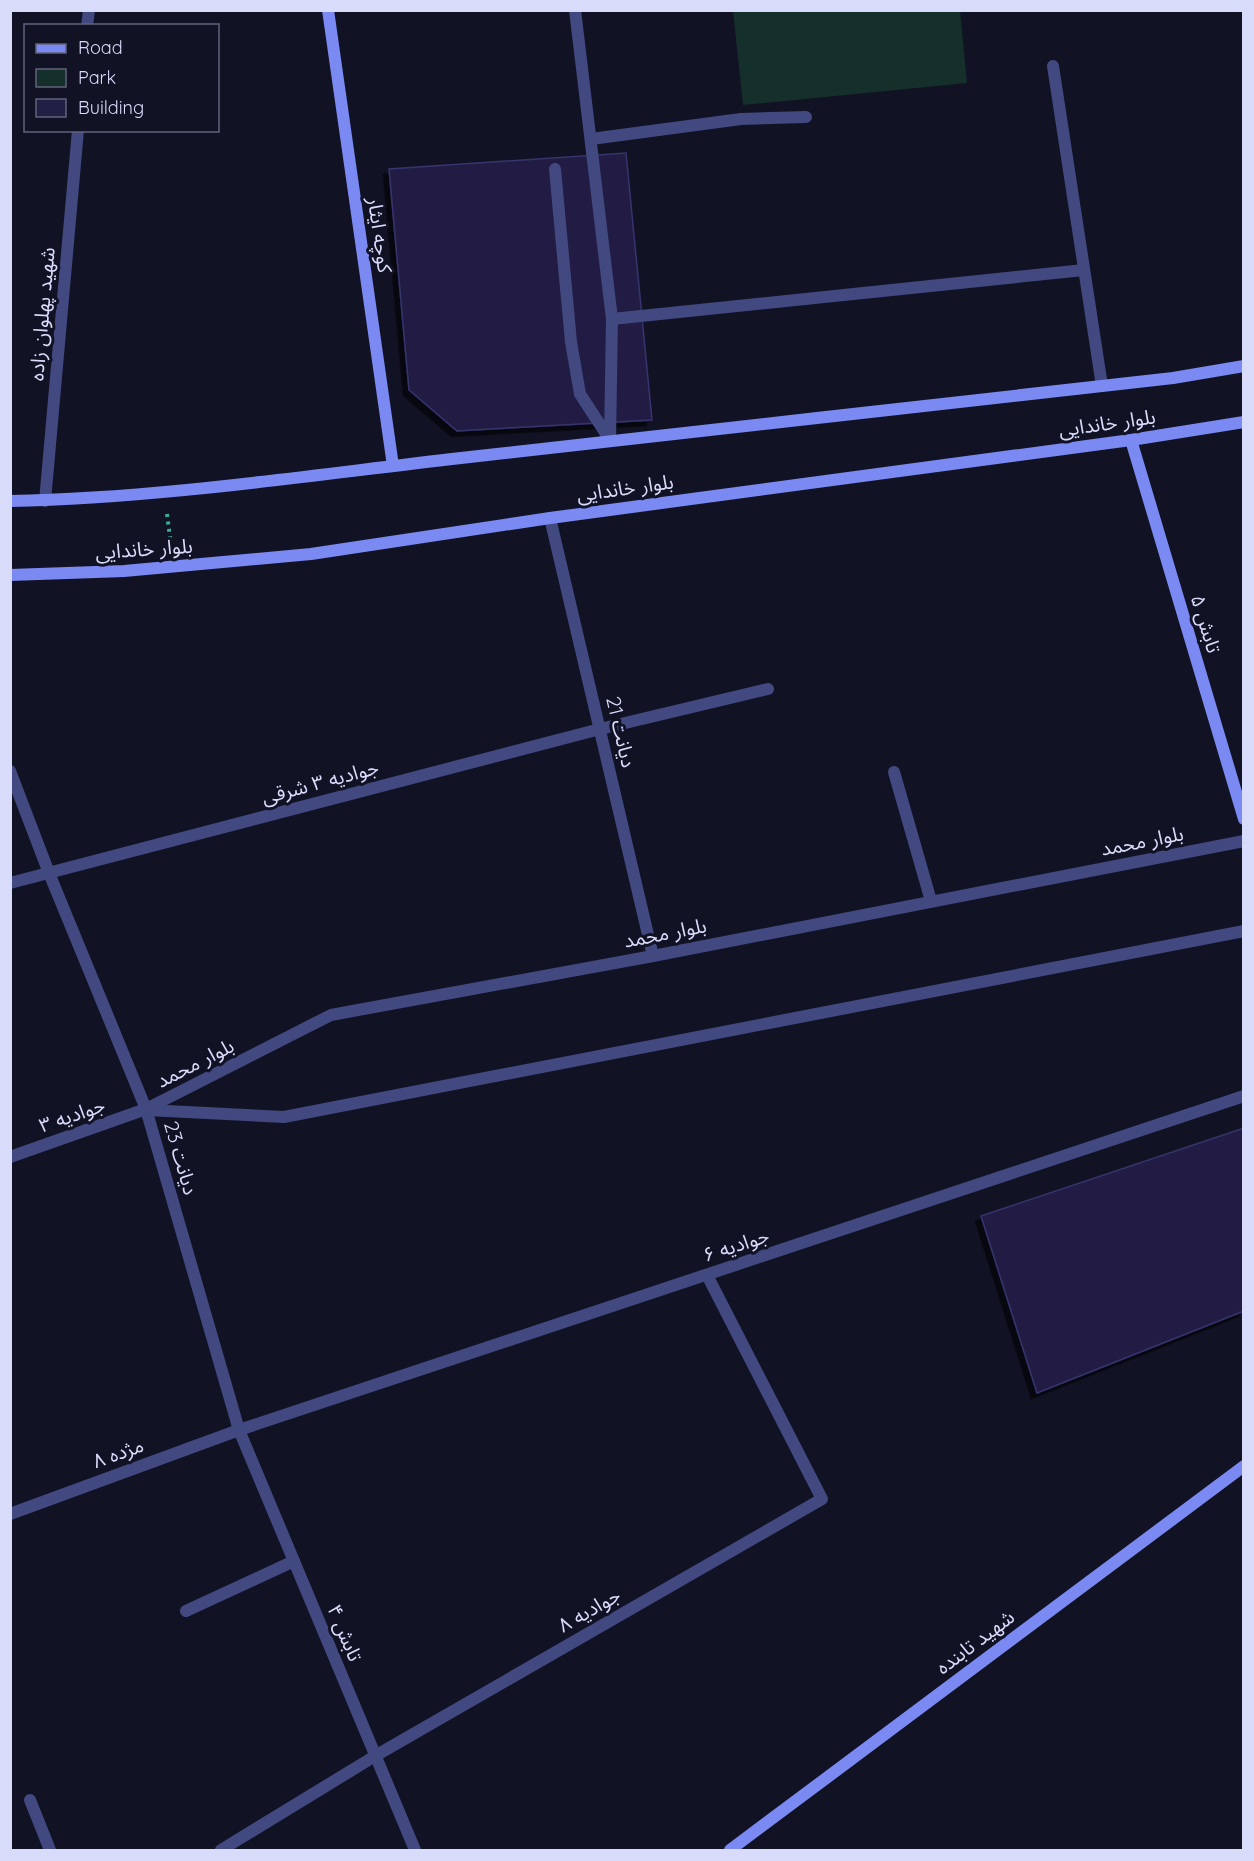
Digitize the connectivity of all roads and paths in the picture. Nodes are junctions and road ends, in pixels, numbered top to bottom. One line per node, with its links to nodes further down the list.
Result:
1 (328, 10): 15 (main road, کوچه ایثار)
2 (575, 10): 6 (street)
3 (1053, 66): 8 (street)
4 (806, 117): 6 (street)
5 (78, 132): 18 (street, شهید پهلوان زاده)
6 (591, 139): 9 (street)
7 (555, 169): 14 (street)
8 (1084, 270): 9 (street); 11 (street)
9 (612, 319): 14 (street)
10 (1244, 366): 11 (main road, بلوار خاندایی)
11 (1102, 386): 14 (main road, بلوار خاندایی)
12 (1244, 422): 13 (main road, بلوار خاندایی)
13 (1131, 440): 19 (main road, بلوار خاندایی); 26 (main road, تابش ۵)
14 (610, 441): 15 (main road, بلوار خاندایی)
15 (393, 466): 16 (main road, بلوار خاندایی)
16 (165, 491): 18 (main road, بلوار خاندایی); 20 (path)
17 (10, 501): 18 (main road, بلوار خاندایی)
18 (45, 501)
19 (550, 518): 20 (main road, بلوار خاندایی); 23 (street, دیانت 21)
20 (173, 567): 21 (main road, بلوار خاندایی)
21 (10, 575)
22 (768, 690): 23 (street, جوادیه ۳ شرقی)
23 (600, 729): 28 (street, جوادیه ۳ شرقی); 32 (street, دیانت 21)
24 (10, 771): 28 (street, دیانت 23)
25 (894, 772): 30 (street)
26 (1244, 819)
27 (1244, 841): 30 (street, بلوار محمد)
28 (49, 873): 29 (street, جوادیه ۳ شرقی); 34 (street, دیانت 23)
29 (10, 883)
30 (931, 901): 32 (street, بلوار محمد)
31 (1244, 931): 34 (street, بلوار محمد)
32 (653, 956): 34 (street, بلوار محمد)
33 (1244, 1096): 36 (street, جوادیه ۶)
34 (146, 1110): 35 (street, جوادیه ۳); 37 (street, دیانت 23)
35 (10, 1157)
36 (707, 1275): 37 (street, جوادیه ۶); 42 (street, جوادیه ۸)
37 (240, 1430): 39 (street, مژده ۸); 40 (street, تابش ۴)
38 (1244, 1466): 47 (main road, شهید تابنده)
39 (10, 1514)
40 (294, 1561): 41 (street); 42 (street, تابش ۴)
41 (186, 1611)
42 (375, 1756): 45 (street, جوادیه ۸); 46 (street, تابش ۴)
43 (30, 1800): 44 (street)
44 (50, 1851)
45 (221, 1851)
46 (415, 1851)
47 (730, 1851)

